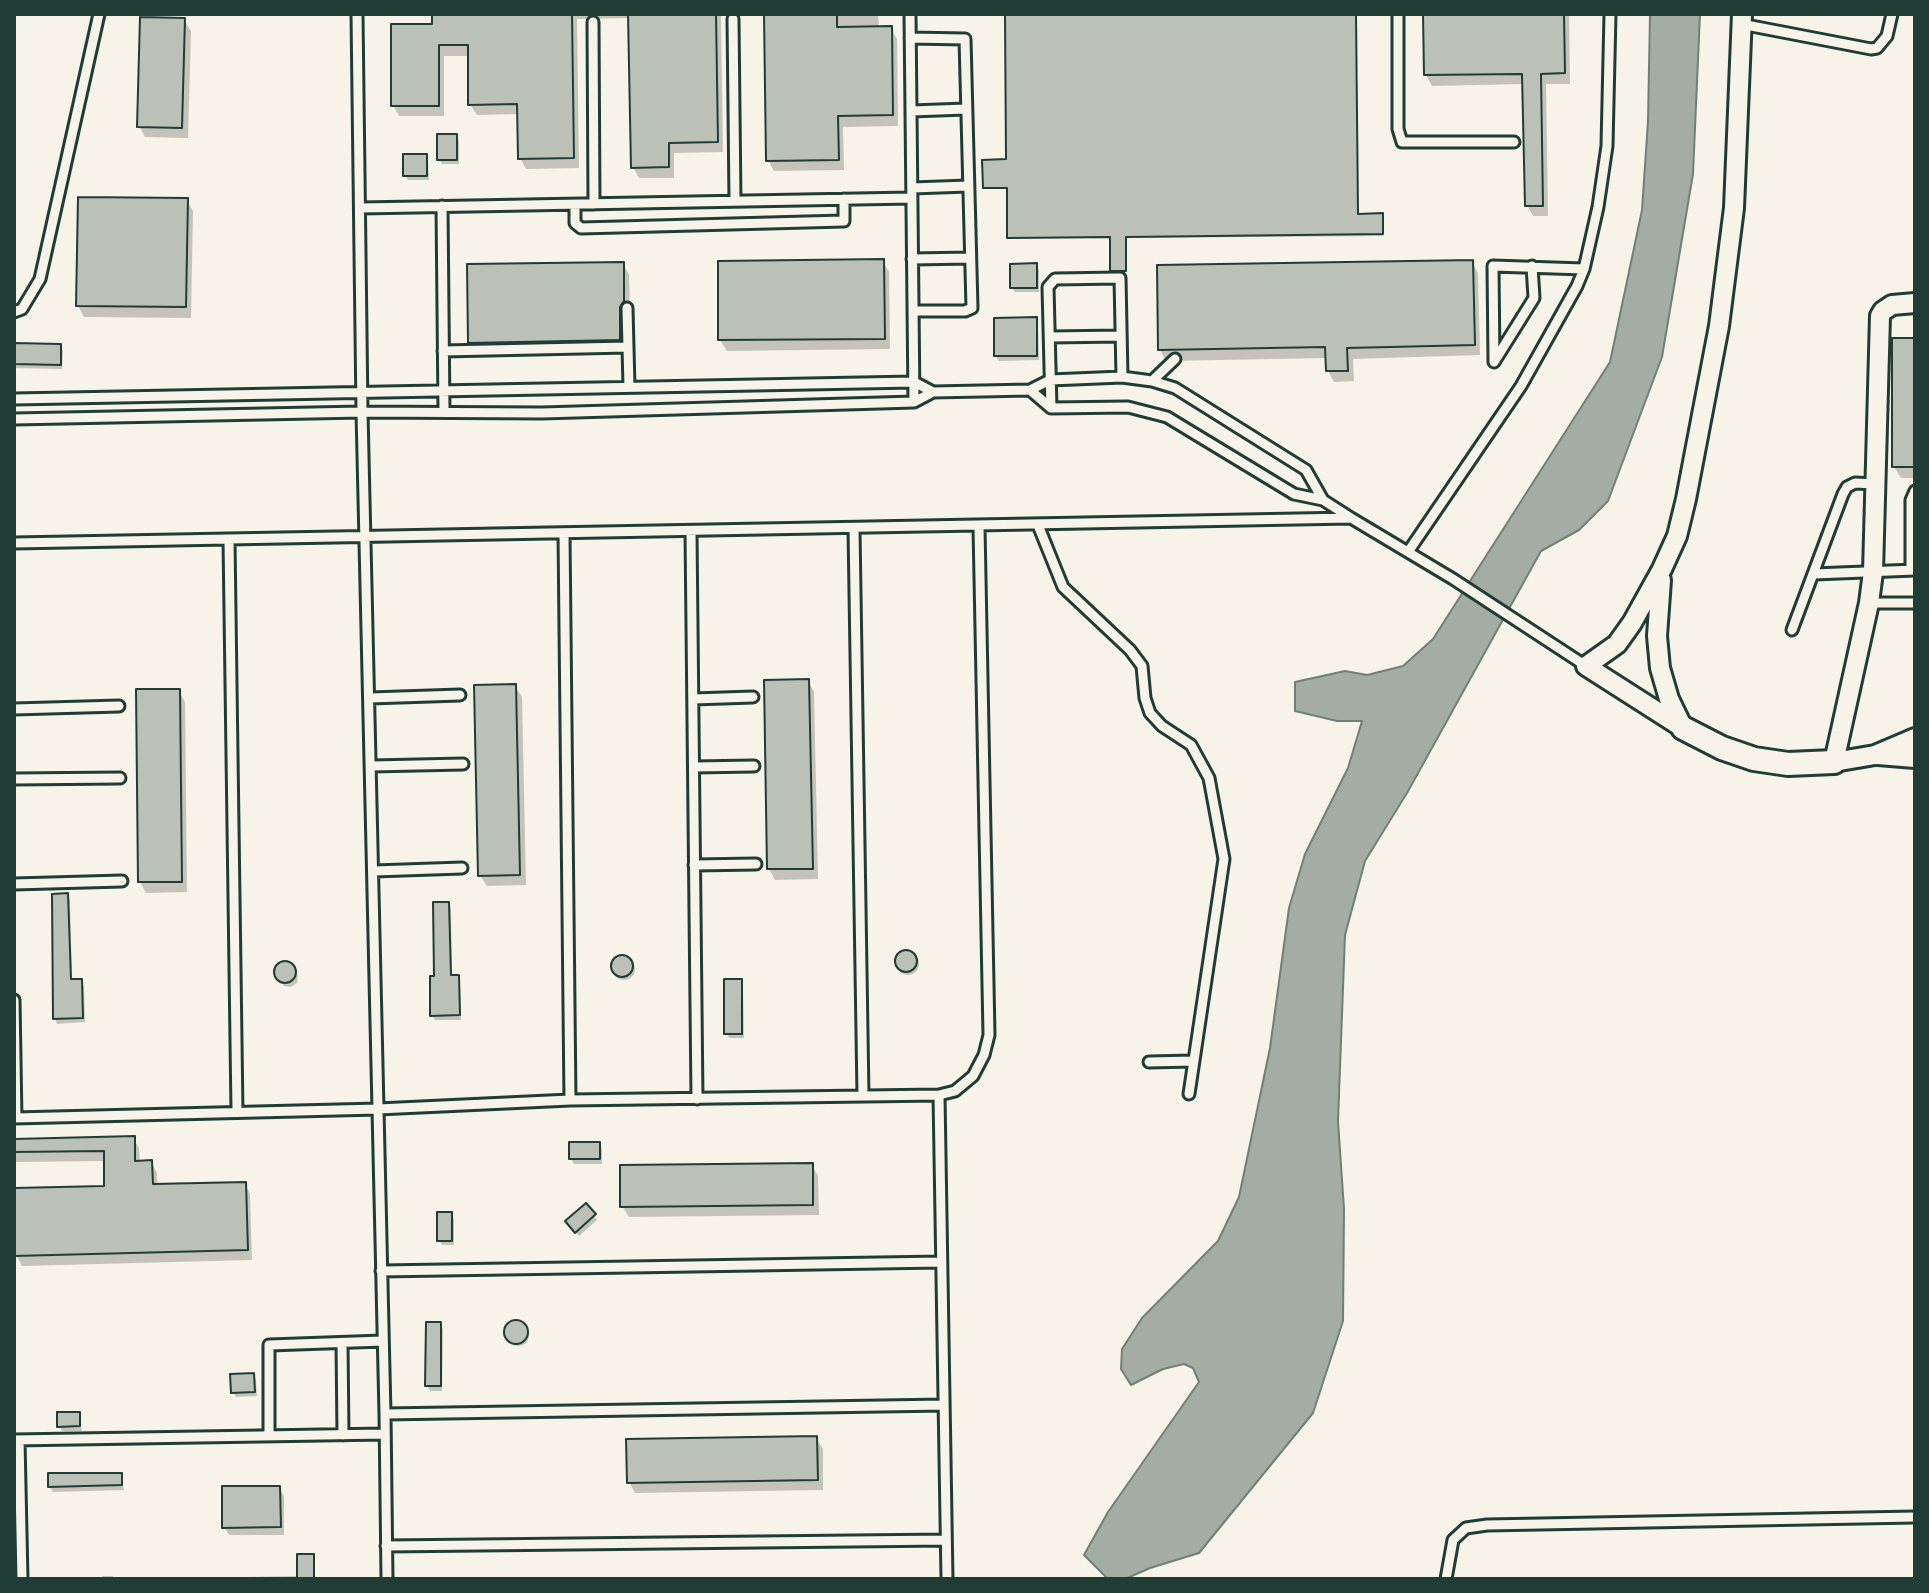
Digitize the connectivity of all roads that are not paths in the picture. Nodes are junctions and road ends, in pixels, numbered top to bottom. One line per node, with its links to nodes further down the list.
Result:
1 (99, 14): 29 (lane)
2 (357, 14): 21 (lane)
3 (910, 14): 10 (lane)
4 (1398, 14): 13 (lane)
5 (1610, 14): 25 (lane)
6 (1892, 14): 8 (lane)
7 (733, 19): 17 (lane)
8 (1742, 19): 64 (street)
9 (593, 22): 18 (lane)
10 (910, 38): 11 (lane); 12 (lane)
11 (966, 109): 12 (lane); 14 (lane)
12 (911, 111): 15 (lane)
13 (1514, 142)
14 (968, 186): 15 (lane); 22 (lane)
15 (912, 193): 16 (lane); 23 (lane)
16 (844, 199): 17 (lane); 19 (lane)
17 (735, 201): 18 (lane)
18 (594, 204): 19 (lane)
19 (575, 205): 20 (lane)
20 (442, 206): 21 (lane); 33 (lane)
21 (361, 208): 42 (lane)
22 (970, 258): 23 (lane); 28 (lane)
23 (912, 259): 28 (lane)
24 (1532, 266): 24 (lane); 25 (lane)
25 (1584, 269): 63 (lane)
26 (1915, 303): 50 (street)
27 (627, 308): 32 (lane)
28 (913, 311): 38 (lane)
29 (14, 312)
30 (1121, 336): 31 (lane); 31 (lane); 35 (lane)
31 (1050, 337): 36 (lane)
32 (628, 347): 33 (lane); 39 (lane)
33 (443, 351): 40 (lane)
34 (1175, 359): 37 (lane)
35 (1122, 377): 36 (lane); 37 (lane)
36 (1050, 380): 41 (lane); 46 (lane)
37 (1152, 381): 52 (lane)
38 (914, 382): 39 (lane); 43 (lane); 45 (lane)
39 (629, 387): 40 (lane)
40 (444, 389): 42 (lane); 48 (lane)
41 (1030, 390): 43 (lane); 46 (lane)
42 (362, 391): 44 (lane); 47 (lane)
43 (933, 392): 45 (lane)
44 (14, 399)
45 (914, 402): 48 (lane)
46 (1051, 408): 52 (lane)
47 (362, 412): 48 (lane); 49 (lane); 60 (lane)
48 (444, 412)
49 (14, 419)
50 (1875, 484): 66 (street); 67 (lane)
51 (1915, 491): 53 (lane)
52 (1323, 500): 54 (lane)
53 (1913, 517): 65 (lane)
54 (1351, 518): 55 (lane); 63 (lane)
55 (1038, 525): 56 (lane); 96 (lane)
56 (979, 527): 57 (lane); 99 (lane)
57 (854, 529): 58 (lane); 100 (lane)
58 (691, 532): 59 (lane); 75 (lane)
59 (564, 534): 60 (lane); 102 (lane)
60 (366, 538): 61 (lane); 74 (lane)
61 (229, 540): 62 (lane); 104 (lane)
62 (14, 543)
63 (1408, 552): 71 (lane)
64 (1662, 569): 71 (street); 78 (street)
65 (1913, 570): 66 (lane)
66 (1873, 572): 67 (lane); 68 (street)
67 (1814, 574): 70 (lane)
68 (1869, 603): 69 (lane); 82 (street)
69 (1915, 603)
70 (1792, 630)
71 (1586, 666): 78 (street)
72 (460, 695): 74 (lane)
73 (753, 697): 75 (lane)
74 (370, 698): 84 (lane)
75 (693, 699): 86 (lane)
76 (119, 706): 77 (lane)
77 (14, 709)
78 (1683, 728): 82 (street)
79 (1915, 738): 80 (street)
80 (1875, 755): 81 (street); 82 (street)
81 (1915, 758)
82 (1834, 762)
83 (463, 764): 84 (lane)
84 (372, 766): 92 (lane)
85 (754, 766): 86 (lane)
86 (694, 767): 90 (lane)
87 (120, 778): 88 (lane)
88 (14, 779)
89 (756, 864): 90 (lane)
90 (694, 865): 101 (lane)
91 (462, 868): 92 (lane)
92 (374, 871): 103 (lane)
93 (122, 881): 94 (lane)
94 (14, 884)
95 (14, 1000): 105 (lane)
96 (1193, 1061): 97 (lane); 98 (lane)
97 (1149, 1062)
98 (1189, 1094)
99 (939, 1095): 100 (lane); 106 (lane)
100 (863, 1096): 101 (lane)
101 (697, 1099): 102 (lane)
102 (570, 1100): 103 (lane)
103 (378, 1109): 104 (lane); 107 (lane)
104 (237, 1112): 105 (lane)
105 (15, 1118)
106 (941, 1262): 107 (lane); 110 (lane)
107 (381, 1271): 108 (lane)
108 (383, 1341): 109 (lane); 111 (lane)
109 (342, 1343): 113 (lane); 114 (lane)
110 (944, 1405): 111 (lane); 117 (lane)
111 (385, 1414): 112 (lane)
112 (384, 1434): 113 (lane); 118 (lane)
113 (343, 1435): 114 (lane)
114 (269, 1436): 115 (lane)
115 (17, 1440): 119 (lane)
116 (1915, 1517): 122 (lane)
117 (946, 1540): 118 (lane); 121 (lane)
118 (386, 1546): 120 (lane)
119 (22, 1579)
120 (387, 1579)
121 (947, 1579)
122 (1446, 1579)

